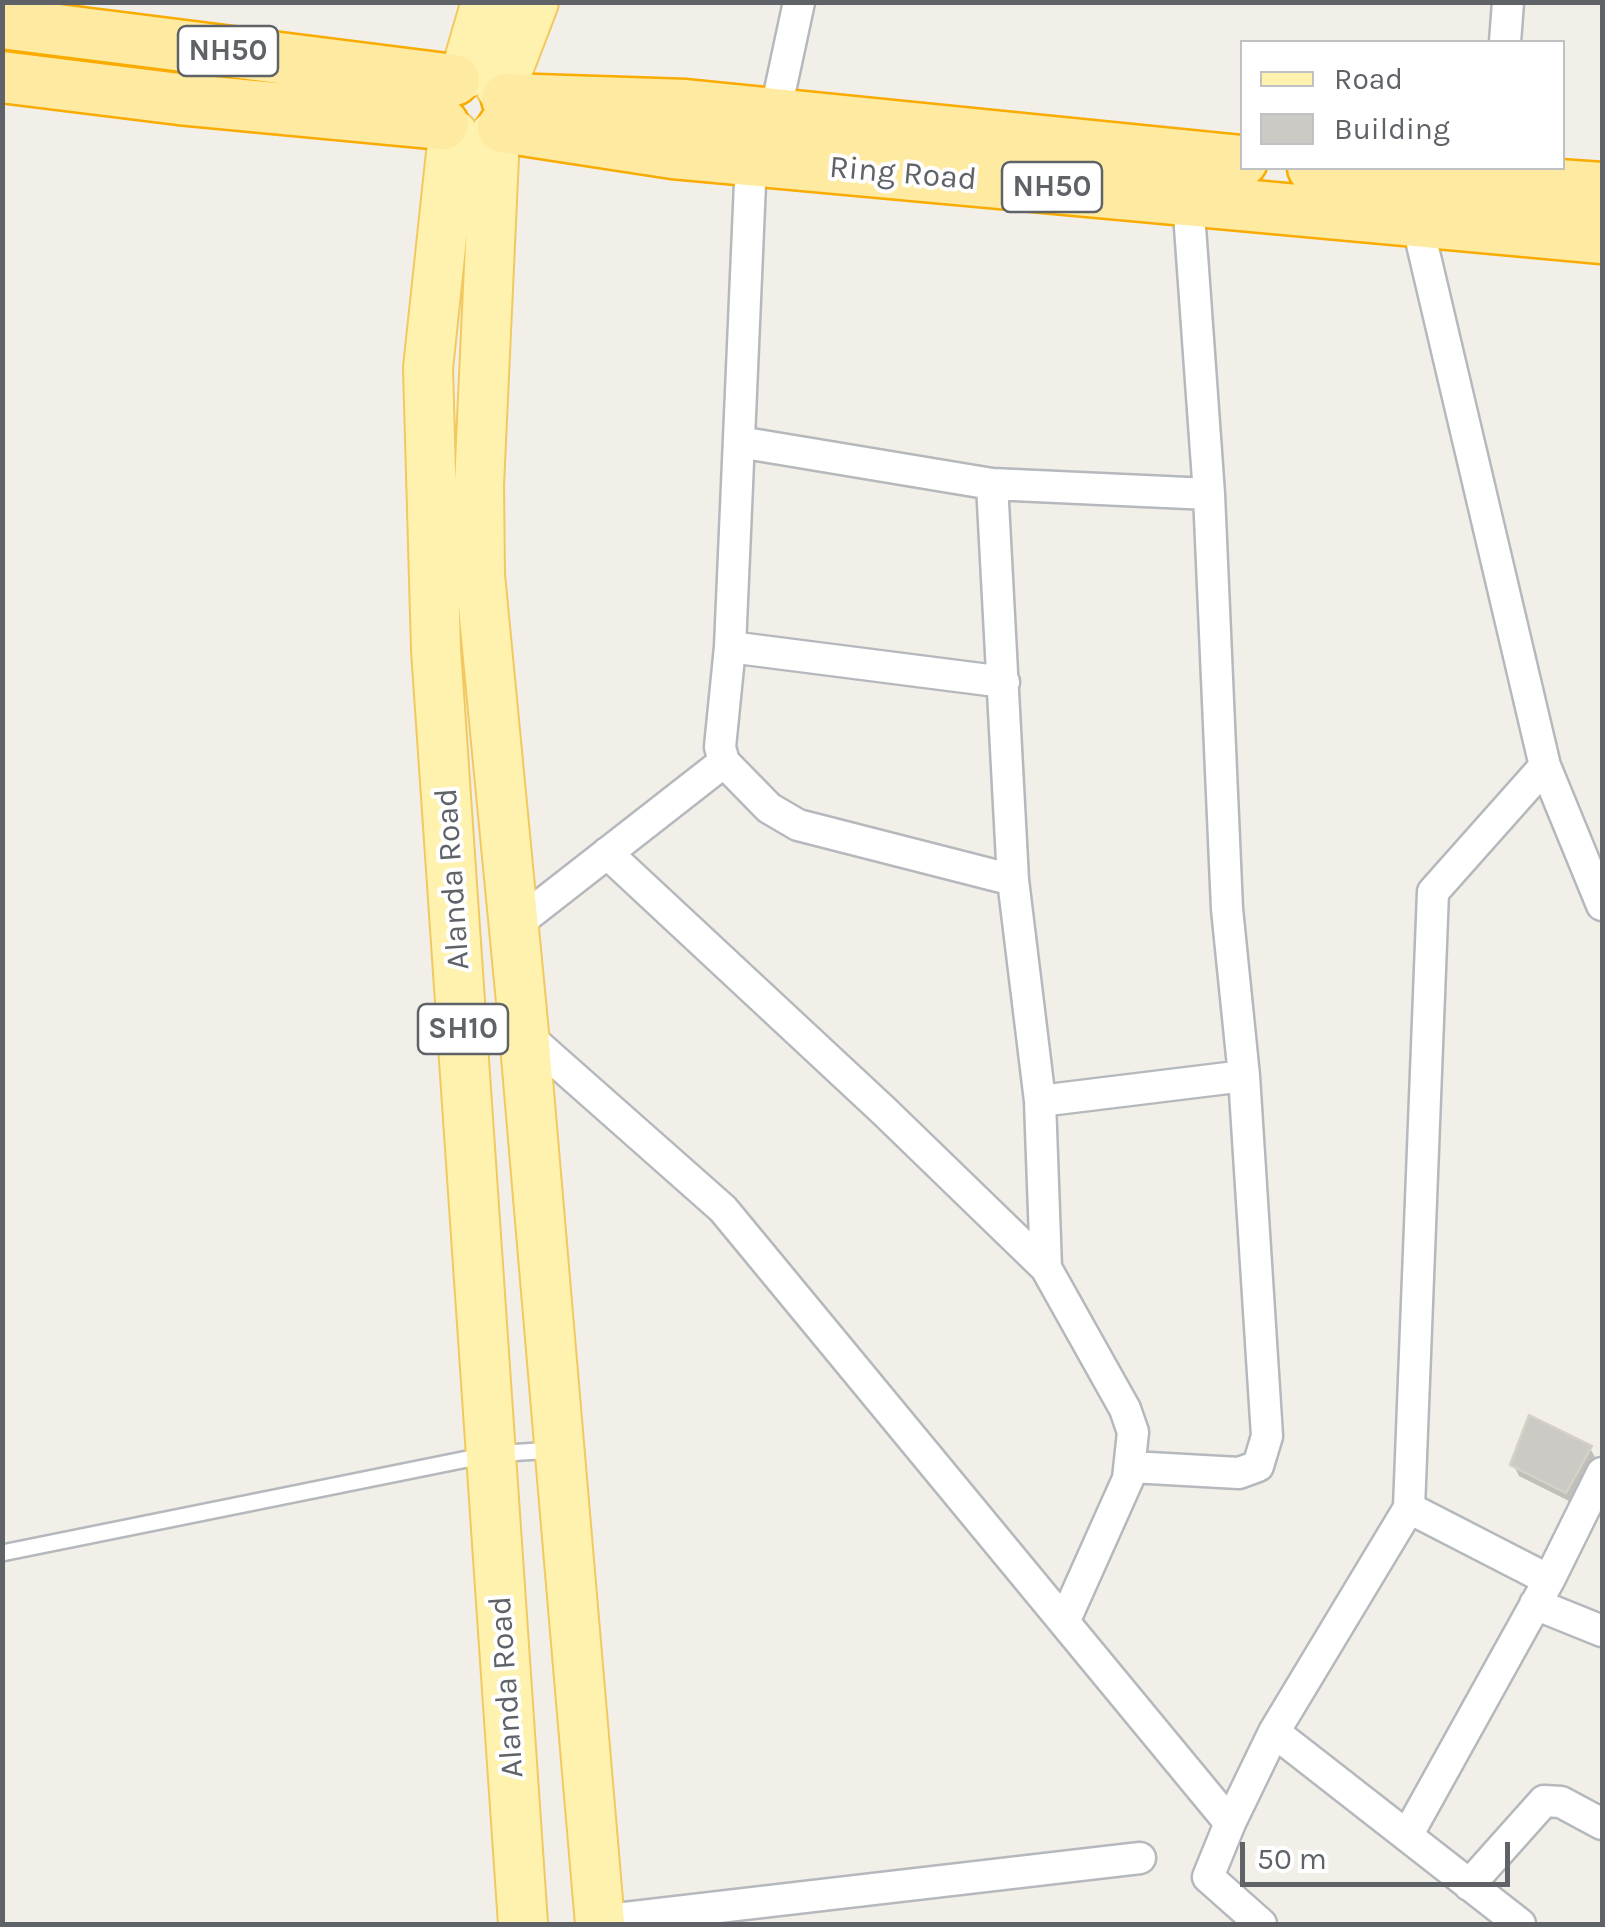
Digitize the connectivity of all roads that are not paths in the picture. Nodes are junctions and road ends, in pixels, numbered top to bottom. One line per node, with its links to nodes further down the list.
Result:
1 (486, 2): 8 (main road, Alanda Road / SH10)
2 (534, 2): 8 (main road, Alanda Road / SH10)
3 (799, 2): 9 (street)
4 (1508, 2): 6 (street)
5 (2, 23): 8 (highway, Ring Road / NH50)
6 (1506, 40)
7 (2, 76): 8 (highway, Ring Road / NH50)
8 (478, 108): 9 (highway, Ring Road / NH50); 10 (highway, Ring Road / NH50); 28 (main road, Alanda Road / SH10); 34 (main road, Alanda Road / SH10)
9 (775, 114): 11 (highway, Ring Road / NH50)
10 (752, 160): 16 (highway, Ring Road / NH50); 18 (street)
11 (1240, 161)
12 (1320, 170): 15 (highway, Ring Road / NH50)
13 (1498, 174): 14 (highway, Ring Road / NH50); 15 (highway, Ring Road / NH50)
14 (1602, 188)
15 (1412, 197): 16 (highway, Ring Road / NH50); 17 (highway, Ring Road / NH50); 24 (street)
16 (1188, 199): 20 (street)
17 (1602, 238)
18 (739, 442): 19 (street); 21 (street)
19 (992, 484): 20 (street); 22 (street)
20 (1209, 494): 30 (street)
21 (730, 647): 22 (street); 23 (street)
22 (1004, 682): 26 (street)
23 (724, 762): 25 (street); 26 (street)
24 (1545, 766): 27 (street); 37 (street)
25 (607, 853): 28 (street); 32 (street)
26 (1012, 880): 31 (street)
27 (1602, 905)
28 (514, 926): 29 (main road, Alanda Road / SH10)
29 (524, 1033): 33 (main road, Alanda Road / SH10); 40 (street)
30 (1244, 1076): 31 (street); 35 (street)
31 (1040, 1101): 32 (street)
32 (1046, 1268): 35 (street)
33 (560, 1450): 34 (lane); 48 (main road, Alanda Road / SH10)
34 (492, 1454): 38 (lane); 49 (main road, Alanda Road / SH10)
35 (1131, 1467): 40 (street)
36 (1602, 1473): 39 (street)
37 (1408, 1508): 39 (street); 42 (street)
38 (2, 1554)
39 (1542, 1592): 41 (street); 45 (street)
40 (1064, 1622): 43 (street)
41 (1602, 1632)
42 (1274, 1732): 43 (street); 45 (street)
43 (1230, 1822): 50 (street)
44 (1602, 1824): 47 (street)
45 (1408, 1834): 47 (street)
46 (1140, 1858): 48 (street)
47 (1469, 1885): 51 (street)
48 (599, 1923)
49 (523, 1924)
50 (1261, 1924)
51 (1520, 1924)

